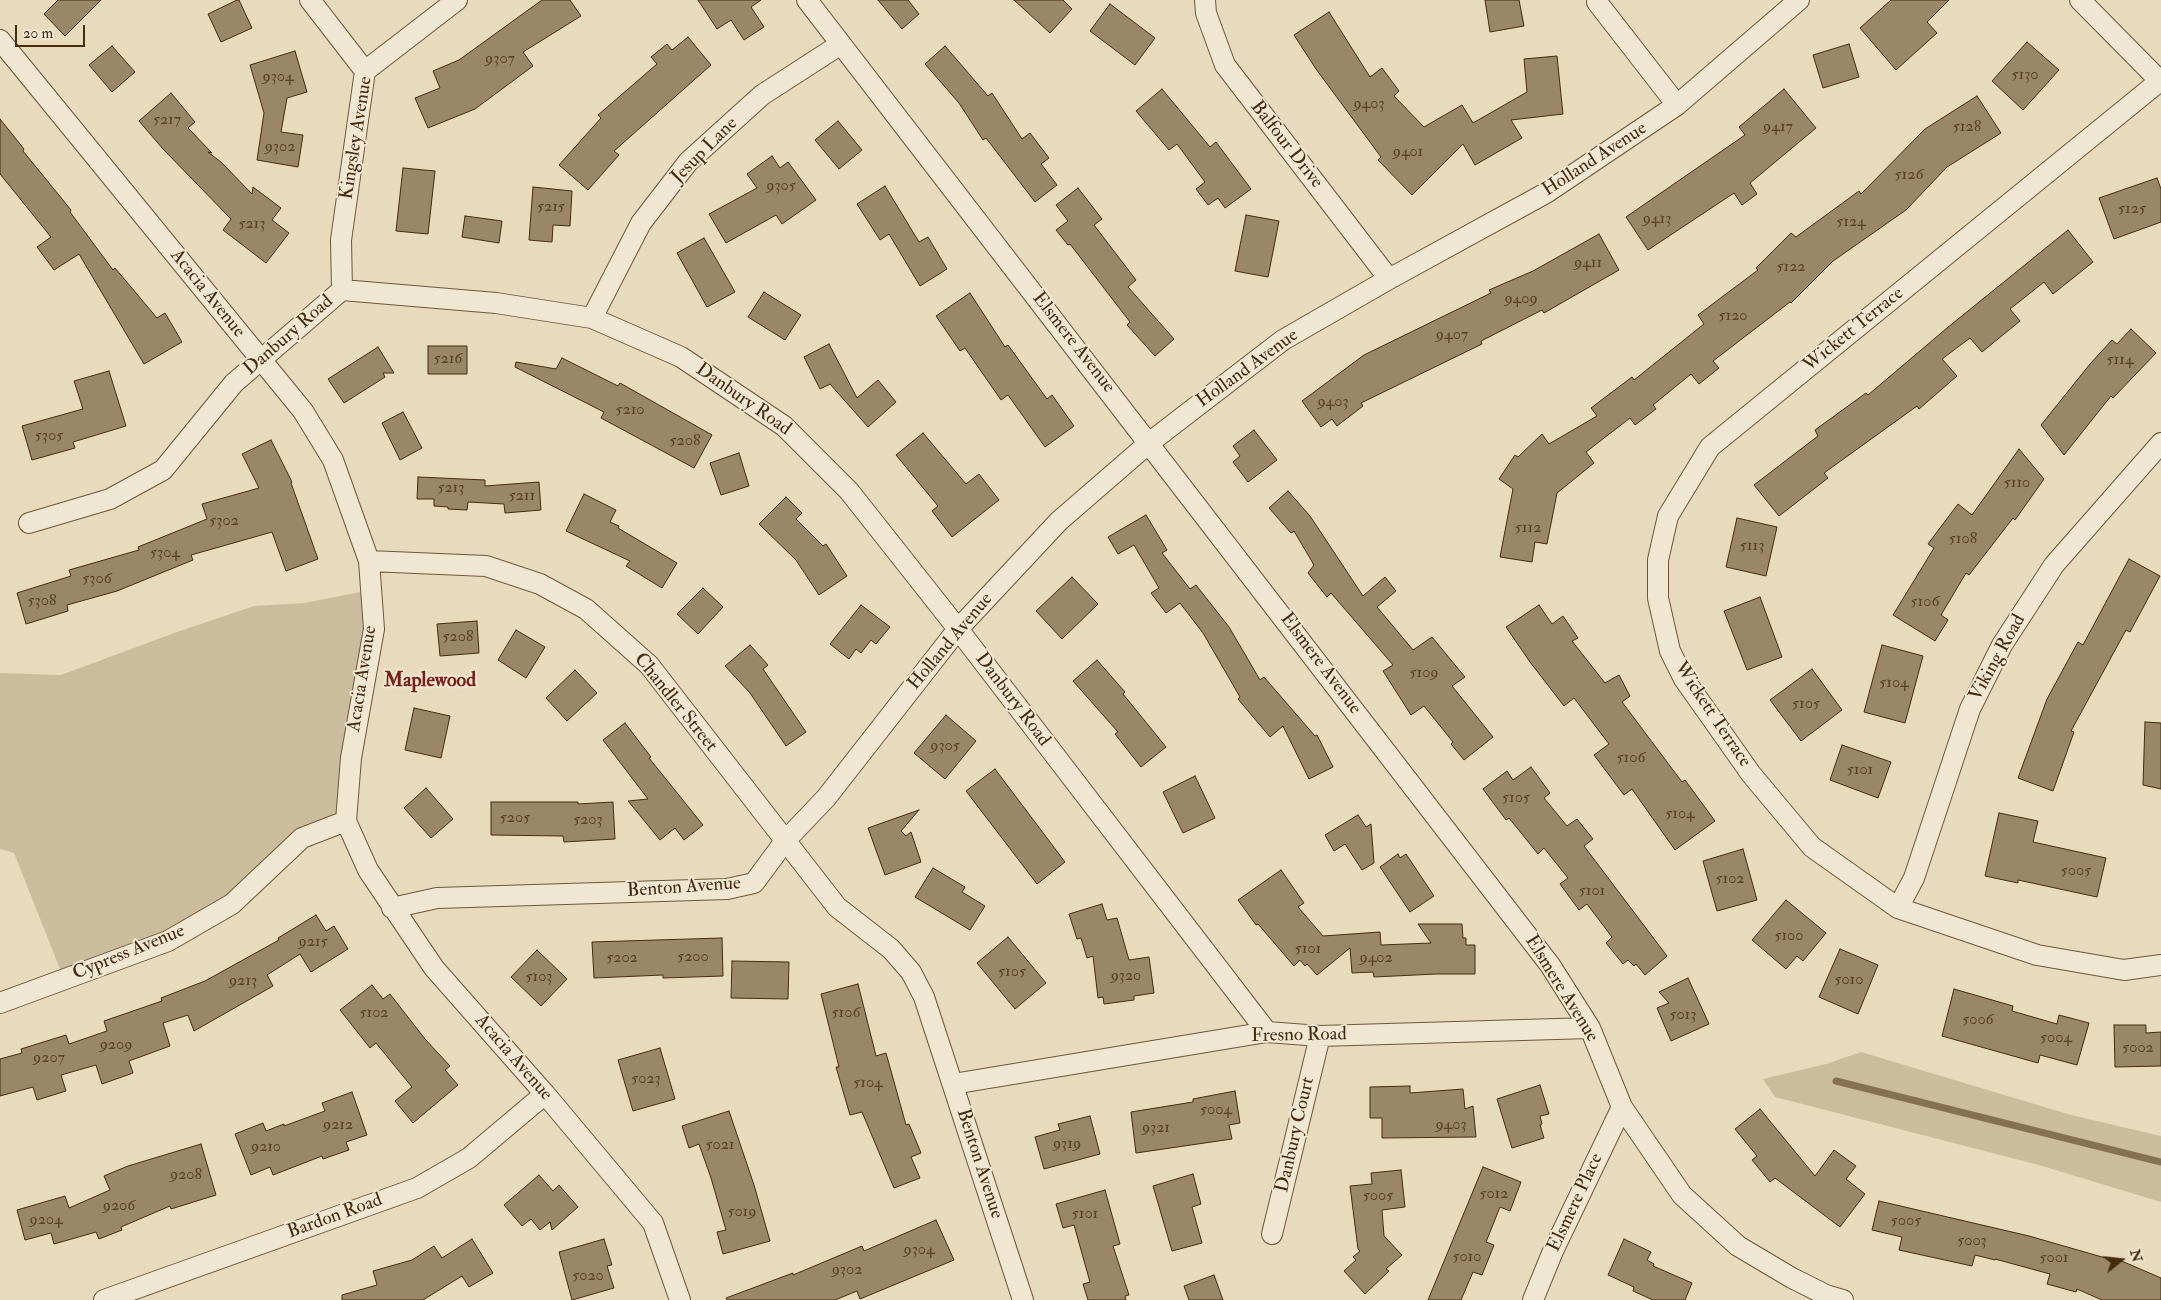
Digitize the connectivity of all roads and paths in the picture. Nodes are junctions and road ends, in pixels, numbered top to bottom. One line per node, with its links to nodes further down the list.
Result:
1 (310, 0): 10 (street)
2 (457, 0): 10 (street, Kingsley Avenue)
3 (807, 0): 9 (street, Elsmere Avenue)
4 (1204, 0): 13 (street, Balfour Drive)
5 (1799, 0): 12 (street, Holland Avenue)
6 (2080, 0): 11 (street)
7 (1597, 2): 12 (street)
8 (0, 40): 16 (street, Acacia Avenue)
9 (841, 44): 15 (street, Jesup Lane); 17 (street, Elsmere Avenue)
10 (365, 71): 14 (street, Kingsley Avenue)
11 (2161, 81): 25 (street, Wickett Terrace)
12 (1677, 105): 13 (street, Holland Avenue)
13 (1389, 279): 17 (street, Holland Avenue)
14 (342, 290): 15 (street, Danbury Road); 16 (street, Danbury Road)
15 (592, 318): 21 (street, Danbury Road)
16 (261, 360): 19 (street, Danbury Road); 20 (street, Acacia Avenue)
17 (1150, 443): 21 (street, Holland Avenue); 28 (street, Elsmere Avenue)
18 (2161, 443): 25 (street, Viking Road)
19 (29, 522)
20 (369, 561): 22 (street, Acacia Avenue); 23 (street, Chandler Street)
21 (958, 629): 23 (street, Holland Avenue); 29 (street, Danbury Road)
22 (346, 821): 24 (street, Acacia Avenue); 27 (street, Cypress Avenue)
23 (785, 841): 24 (street, Benton Avenue); 31 (street, Benton Avenue)
24 (392, 908): 32 (street, Acacia Avenue)
25 (1898, 908): 26 (street, Wickett Terrace)
26 (2161, 965)
27 (0, 1003)
28 (1590, 1028): 30 (street, Fresno Road); 33 (street, Elsmere Avenue)
29 (1267, 1032): 30 (street, Fresno Road); 31 (street, Fresno Road)
30 (1320, 1036): 34 (street, Danbury Court)
31 (953, 1084): 35 (street, Benton Avenue)
32 (545, 1094): 36 (street, Bardon Road); 37 (street, Acacia Avenue)
33 (1622, 1107): 38 (street, Elsmere Place); 39 (street, Elsmere Avenue)
34 (1272, 1234)
35 (1022, 1299)
36 (104, 1300)
37 (680, 1300)
38 (1533, 1300)
39 (1843, 1300)

